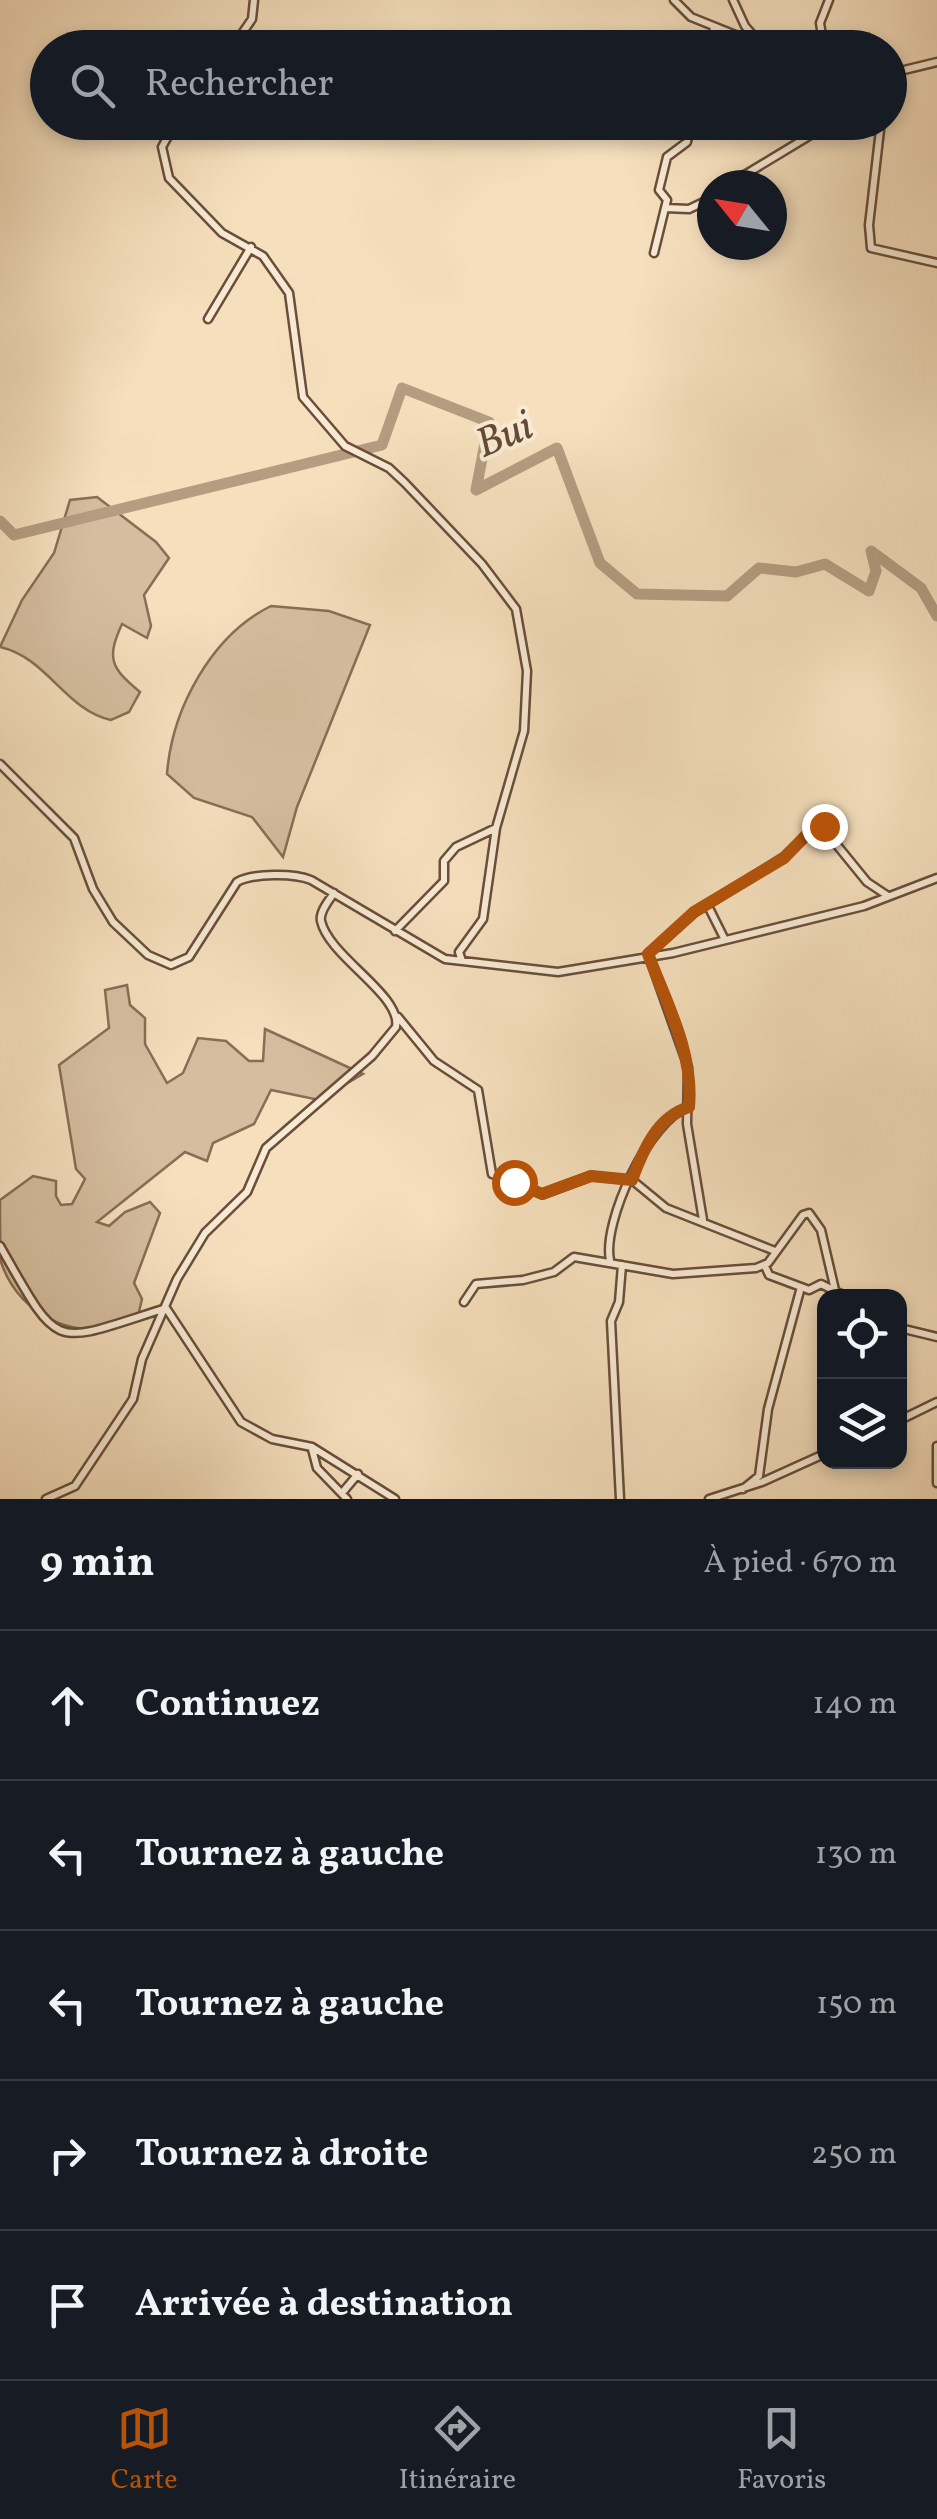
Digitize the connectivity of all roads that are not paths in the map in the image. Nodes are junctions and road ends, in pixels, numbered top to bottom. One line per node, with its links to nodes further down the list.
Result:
1 (254, 0): 6 (street)
2 (674, 0): 5 (street)
3 (733, 0): 8 (street)
4 (829, 0): 9 (street)
5 (714, 28): 7 (street)
6 (244, 30)
7 (719, 30)
8 (749, 30)
9 (821, 30)
10 (937, 62): 11 (street)
11 (907, 69)
12 (166, 140): 19 (street)
13 (686, 140): 18 (street)
14 (802, 140): 16 (street)
15 (879, 140): 21 (street)
16 (753, 170)
17 (697, 205): 18 (street)
18 (665, 208): 20 (street)
19 (251, 247): 22 (street); 24 (street)
20 (654, 253)
21 (937, 263)
22 (208, 319)
23 (0, 764): 26 (street)
24 (496, 828): 29 (street); 32 (street)
25 (937, 878): 27 (street)
26 (334, 893): 29 (street); 33 (street)
27 (889, 897): 28 (street); 30 (street)
28 (707, 904): 30 (street); 31 (street)
29 (395, 932): 32 (street)
30 (724, 938): 31 (street)
31 (648, 954): 32 (street); 34 (street)
32 (462, 961)
33 (398, 1017): 35 (street); 46 (street)
34 (689, 1107): 35 (street); 36 (street)
35 (632, 1180): 36 (street); 39 (street)
36 (703, 1220): 38 (street)
37 (0, 1246): 46 (street)
38 (775, 1251): 41 (street); 44 (street)
39 (610, 1260): 40 (street); 45 (street)
40 (622, 1265): 41 (street); 60 (street)
41 (765, 1266): 42 (street)
42 (802, 1287): 43 (street); 56 (street)
43 (832, 1289)
44 (834, 1289)
45 (464, 1302)
46 (166, 1308): 52 (street); 58 (street)
47 (907, 1331): 48 (street)
48 (937, 1334)
49 (937, 1402): 50 (street)
50 (907, 1417)
51 (937, 1446): 55 (street)
52 (312, 1448): 54 (street); 57 (street)
53 (817, 1457): 56 (street)
54 (358, 1474): 57 (street); 59 (street)
55 (937, 1483)
56 (743, 1489): 61 (street)
57 (344, 1496)
58 (46, 1499)
59 (395, 1499)
60 (620, 1499)
61 (709, 1499)

